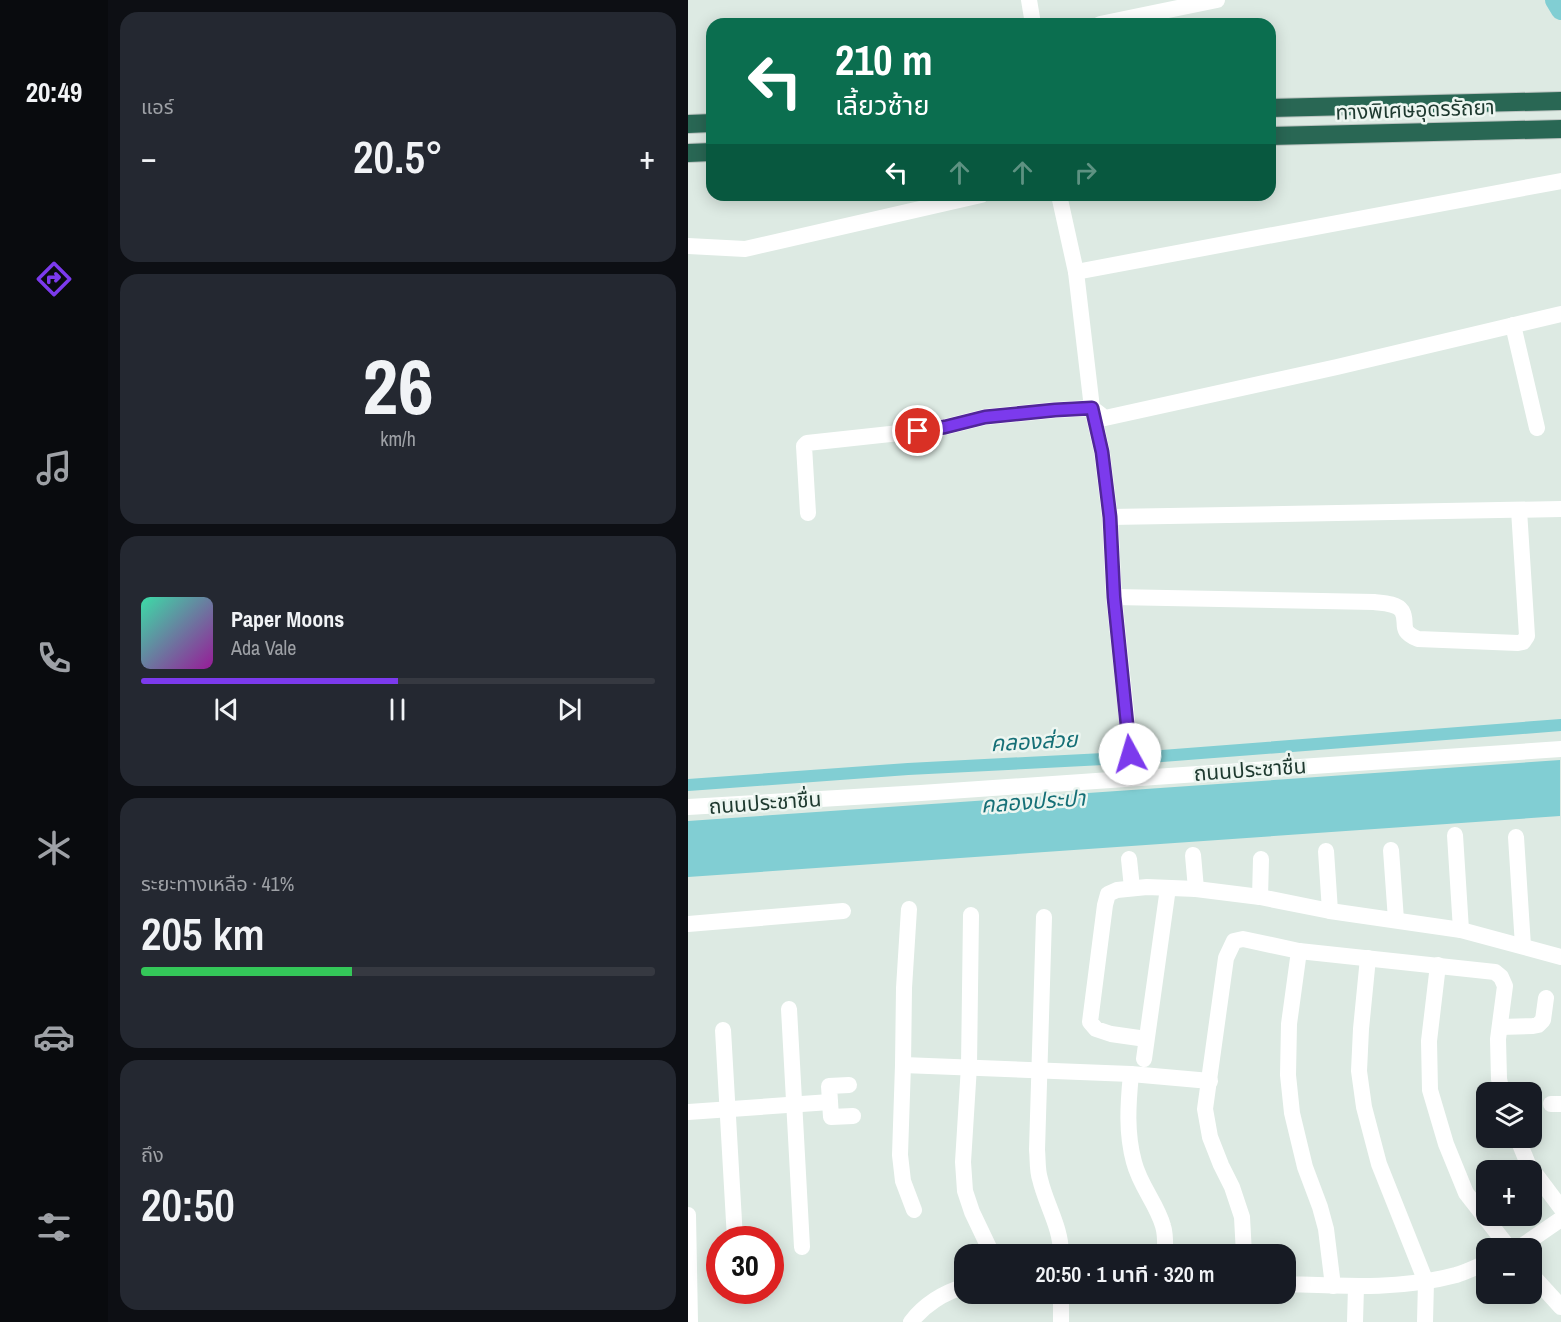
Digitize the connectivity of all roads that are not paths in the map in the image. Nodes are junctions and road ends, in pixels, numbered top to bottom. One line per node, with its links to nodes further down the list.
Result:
1 (1029, 0): 3 (street)
2 (1217, 0): 4 (street)
3 (1032, 18)
4 (1129, 18)
5 (1561, 101): 6 (highway, ทางพิเศษอุดรรัถยา)
6 (1276, 108)
7 (706, 123): 8 (highway)
8 (688, 124)
9 (1561, 129): 10 (highway, ทางพิเศษอุดรรัถยา)
10 (1276, 136)
11 (706, 152): 12 (highway)
12 (688, 153)
13 (1561, 181): 17 (street)
14 (955, 201): 16 (street)
15 (1060, 201): 17 (street)
16 (688, 246)
17 (1076, 272): 20 (street)
18 (1561, 314): 19 (street)
19 (1513, 325): 20 (street); 21 (street)
20 (1092, 408): 24 (street); 25 (street)
21 (1537, 428)
22 (1561, 509): 23 (street)
23 (1519, 510): 25 (street); 26 (street)
24 (808, 513)
25 (1110, 517): 26 (street)
26 (1114, 597): 28 (street)
27 (1561, 748): 28 (street, ถนนประชาชื่น)
28 (1131, 765): 29 (street, ถนนประชาชื่น)
29 (688, 807)
30 (1455, 835): 48 (street)
31 (1516, 837): 49 (street)
32 (1391, 850): 46 (street)
33 (1326, 851): 43 (street)
34 (1193, 855): 39 (street)
35 (1129, 859): 37 (street)
36 (1261, 860): 40 (street)
37 (1132, 888): 38 (street); 58 (street)
38 (1168, 888): 39 (street); 58 (street)
39 (1196, 889): 40 (street)
40 (1260, 897): 43 (street)
41 (909, 909): 60 (street)
42 (843, 911): 47 (street)
43 (1330, 911): 46 (street)
44 (972, 915): 61 (street)
45 (1044, 917): 62 (street)
46 (1396, 920): 48 (street)
47 (688, 924)
48 (1461, 930): 49 (street)
49 (1523, 946): 51 (street)
50 (1299, 951): 52 (street); 64 (street); 88 (street)
51 (1561, 957)
52 (1368, 958): 53 (street); 86 (street)
53 (1438, 965): 56 (street); 78 (street)
54 (1546, 998): 56 (street)
55 (789, 1009): 68 (street)
56 (1500, 1027): 65 (street)
57 (724, 1030): 69 (street)
58 (1146, 1040): 59 (street)
59 (1144, 1059)
60 (903, 1065): 61 (street); 74 (street)
61 (969, 1066): 62 (street); 80 (street)
62 (1040, 1071): 63 (street); 81 (street)
63 (1131, 1074): 64 (street); 82 (street)
64 (1210, 1081): 83 (street)
65 (1500, 1082)
66 (849, 1085): 67 (street)
67 (830, 1102): 68 (street); 71 (street)
68 (795, 1104): 69 (street); 84 (street)
69 (728, 1109): 70 (street); 77 (street)
70 (688, 1112)
71 (853, 1116)
72 (1521, 1148): 73 (street)
73 (1561, 1208)
74 (914, 1210)
75 (688, 1215): 94 (street)
76 (1561, 1219): 79 (street)
77 (734, 1226)
78 (1501, 1238)
79 (1533, 1238)
80 (987, 1244)
81 (1061, 1244)
82 (1165, 1244)
83 (1243, 1244)
84 (802, 1247)
85 (1476, 1267): 86 (street)
86 (1426, 1282): 90 (street); 98 (street)
87 (1296, 1284): 88 (street)
88 (1333, 1286): 90 (street)
89 (1542, 1286): 93 (street)
90 (1356, 1287): 97 (street)
91 (954, 1292): 95 (street)
92 (1061, 1304): 96 (street)
93 (1561, 1307)
94 (690, 1322)
95 (911, 1322)
96 (1061, 1322)
97 (1356, 1322)
98 (1425, 1322)

